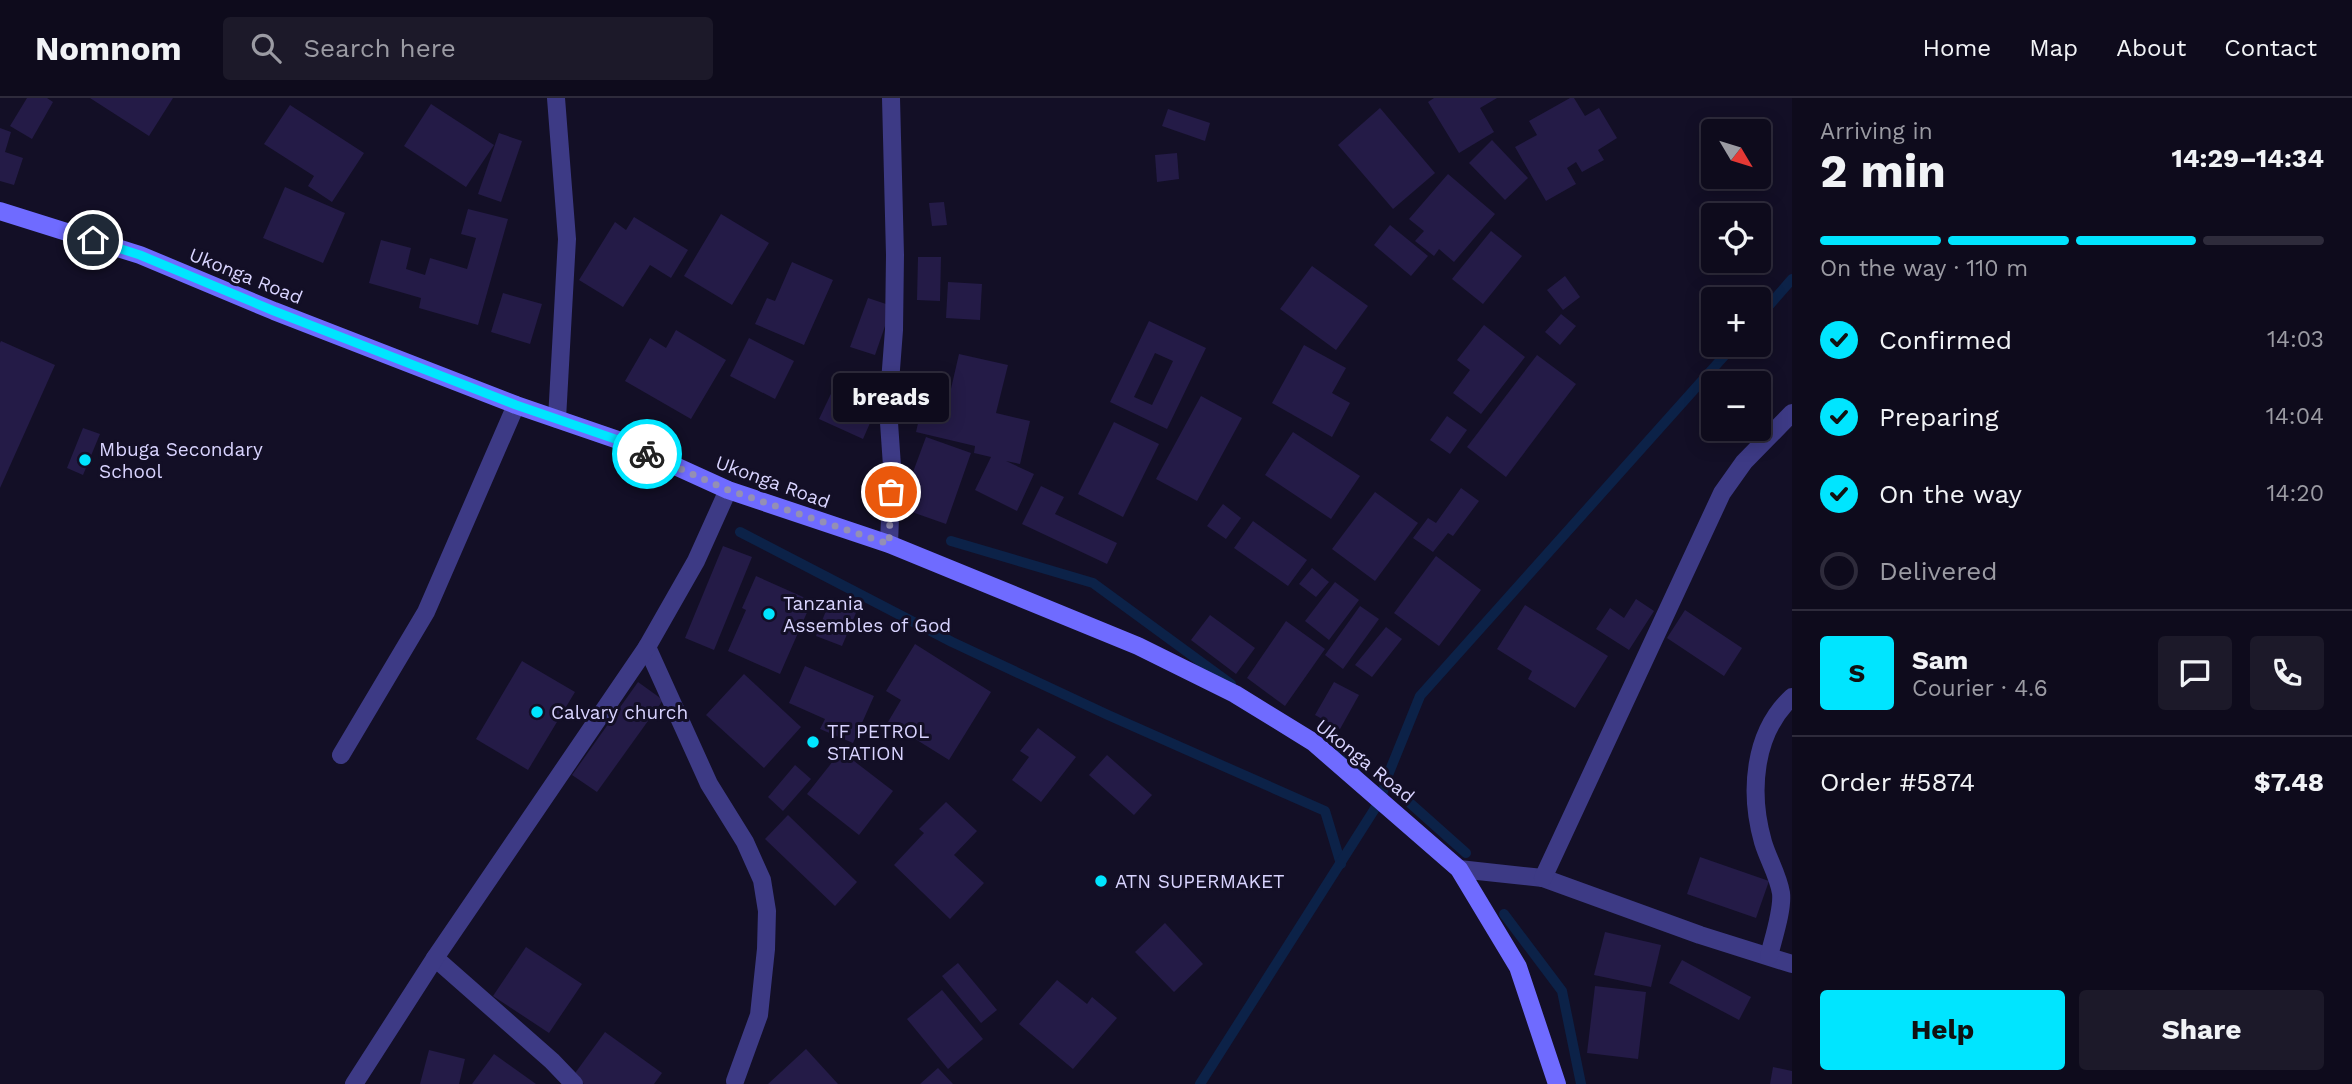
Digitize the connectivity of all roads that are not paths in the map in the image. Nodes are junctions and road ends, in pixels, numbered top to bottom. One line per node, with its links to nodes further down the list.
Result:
1 (556, 98): 6 (street)
2 (891, 98): 8 (street)
3 (0, 211): 4 (street, Ukonga Road)
4 (516, 405): 6 (street, Ukonga Road); 11 (street)
5 (1792, 414): 13 (street)
6 (557, 419): 7 (street, Ukonga Road)
7 (728, 490): 8 (street, Ukonga Road); 9 (street)
8 (889, 544): 12 (street, Ukonga Road)
9 (647, 647): 15 (street); 17 (street)
10 (1792, 696): 14 (street)
11 (341, 755)
12 (1459, 869): 13 (street); 20 (street, Ukonga Road)
13 (1543, 877): 14 (street)
14 (1769, 956): 16 (street)
15 (435, 958): 18 (street); 19 (street)
16 (1792, 964)
17 (736, 1081)
18 (354, 1084)
19 (574, 1084)
20 (1557, 1084)

